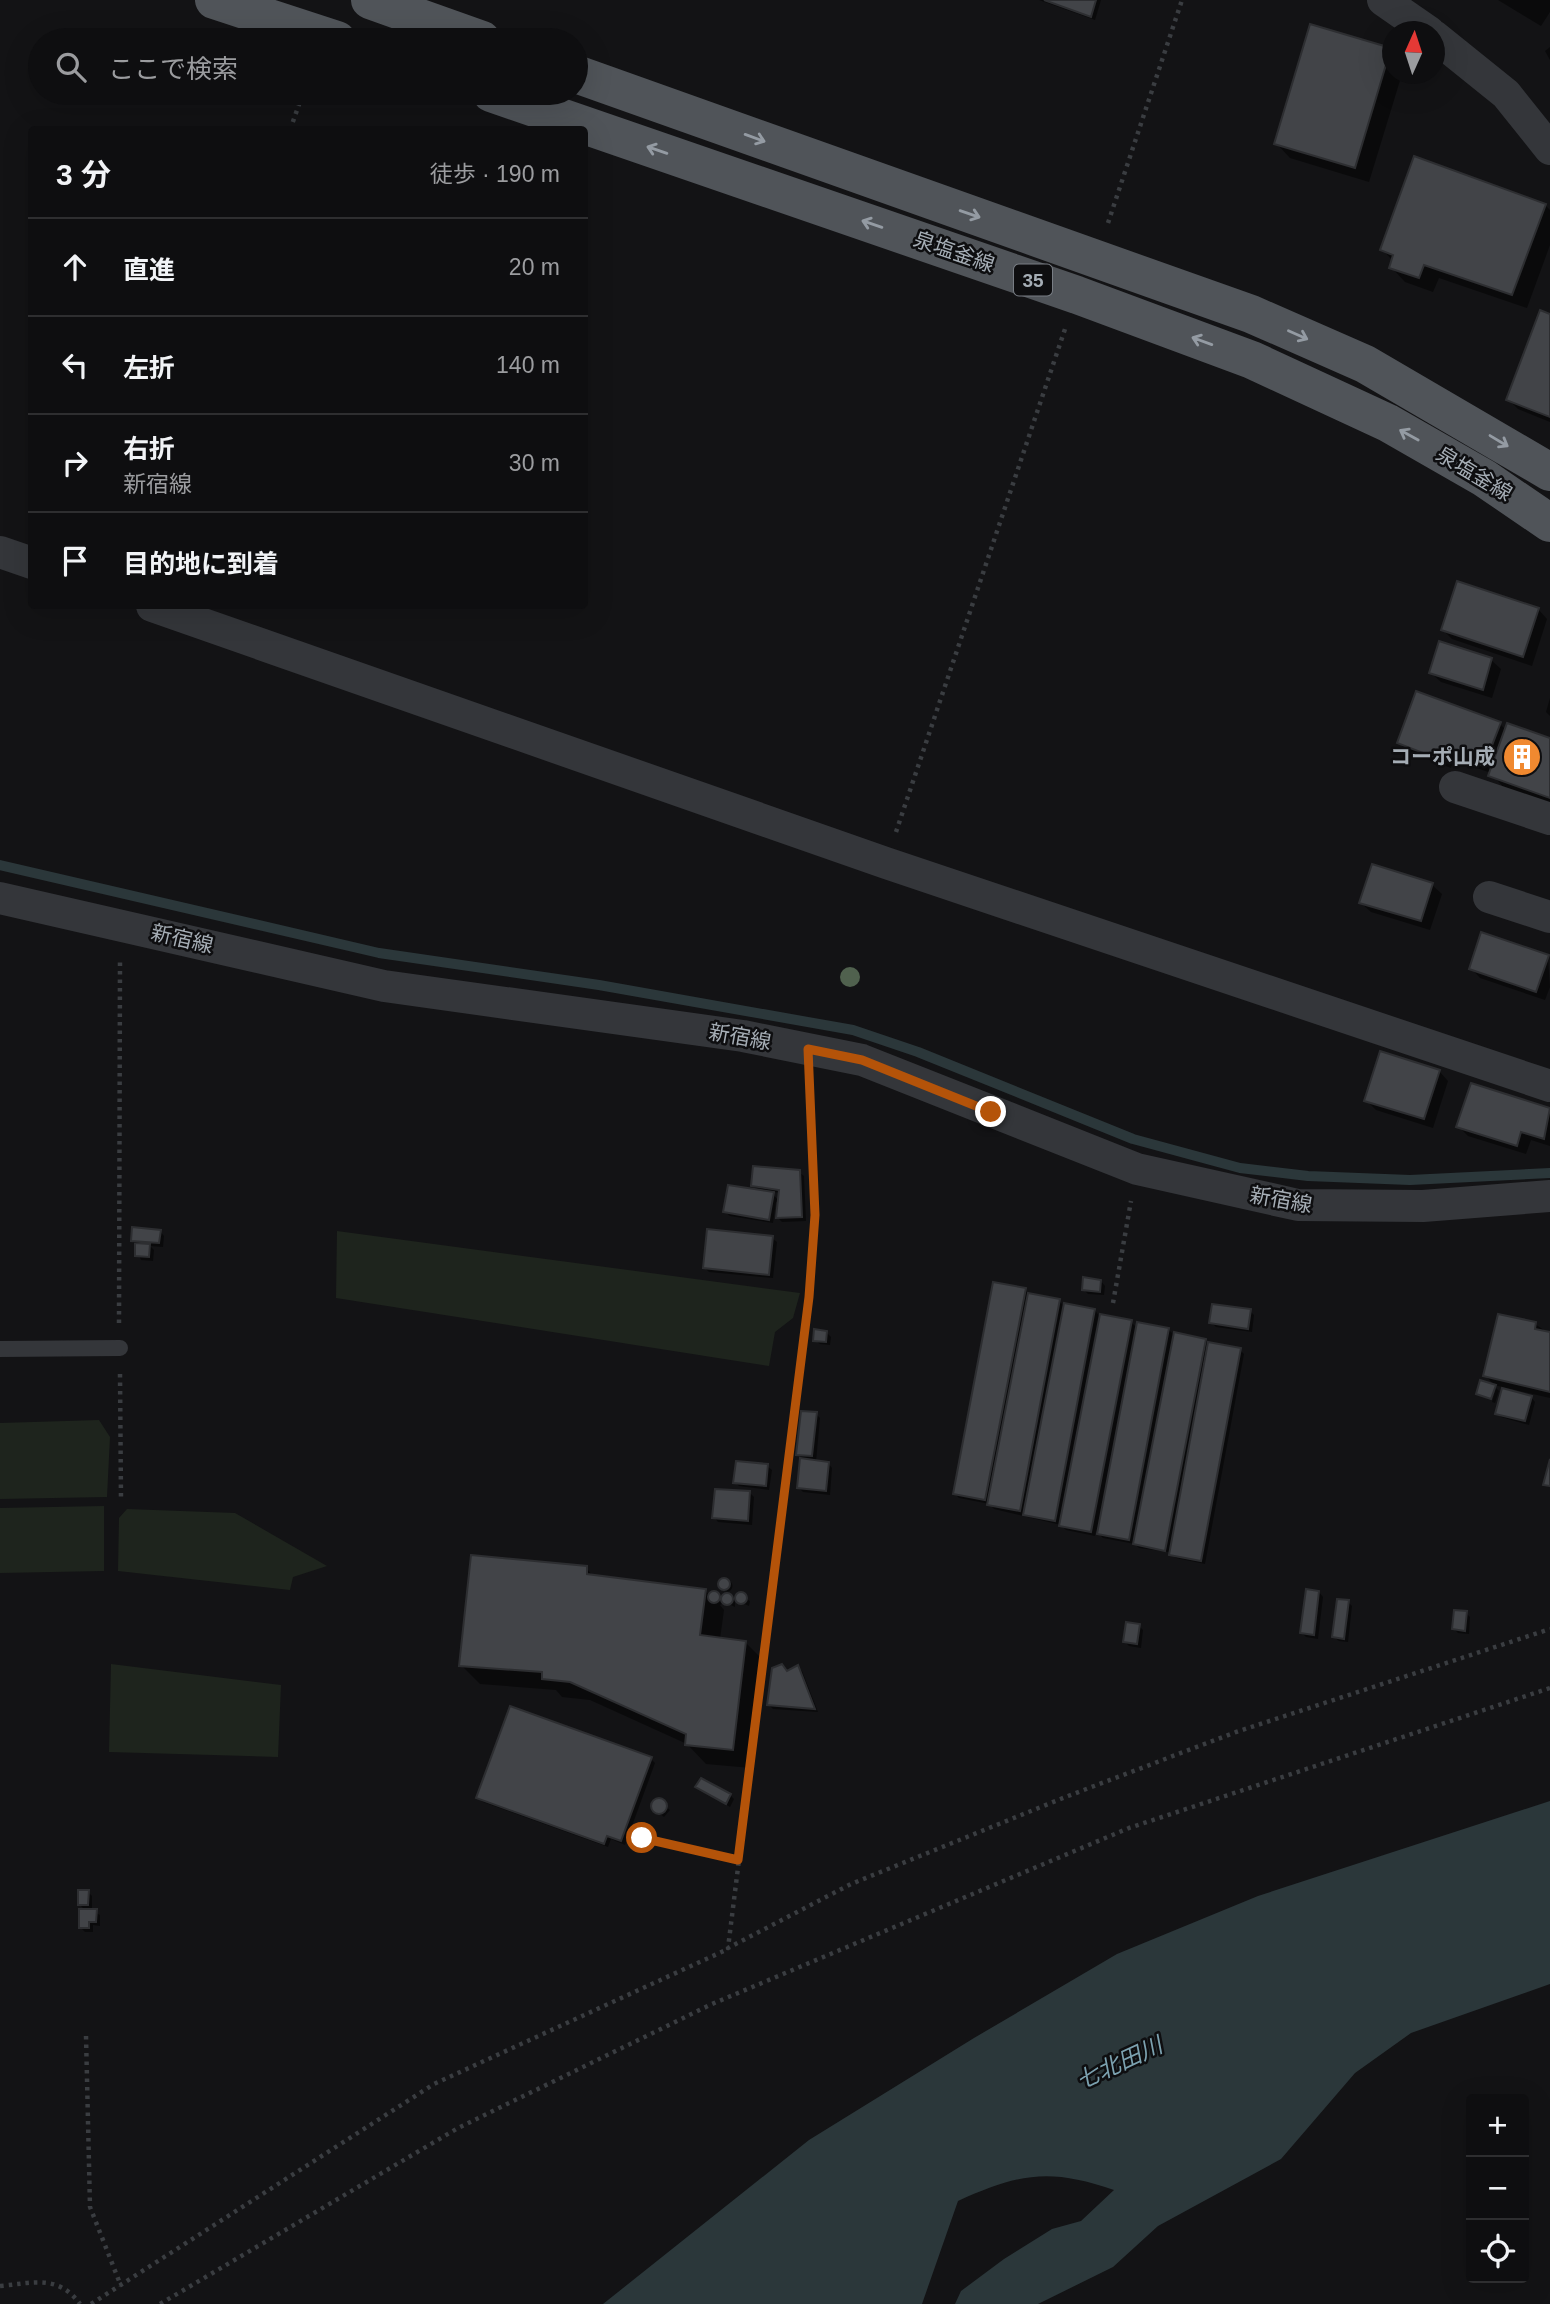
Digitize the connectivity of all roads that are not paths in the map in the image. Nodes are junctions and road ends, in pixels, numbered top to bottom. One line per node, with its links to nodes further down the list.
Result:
1 (214, 0): 5 (main road)
2 (370, 0): 6 (main road)
3 (1383, 0): 4 (street)
4 (1413, 21)
5 (300, 28)
6 (448, 28)
7 (1445, 45): 12 (street)
8 (588, 78): 13 (main road, 泉塩釜線 / 35, one-way to 13)
9 (526, 105): 10 (main road, 泉塩釜線 / 35, one-way to 9)
10 (587, 126)
11 (588, 126): 14 (main road, 泉塩釜線 / 35, one-way to 11)
12 (1550, 149)
13 (1550, 472)
14 (1550, 523)
15 (0, 552): 16 (street)
16 (28, 562)
17 (161, 609): 23 (street)
18 (1455, 787): 19 (street)
19 (1550, 819)
20 (1489, 897): 22 (street)
21 (0, 898): 24 (street, 新宿線)
22 (1550, 918)
23 (1550, 1086)
24 (1550, 1196)
25 (120, 1348): 26 (lane)
26 (0, 1349)

